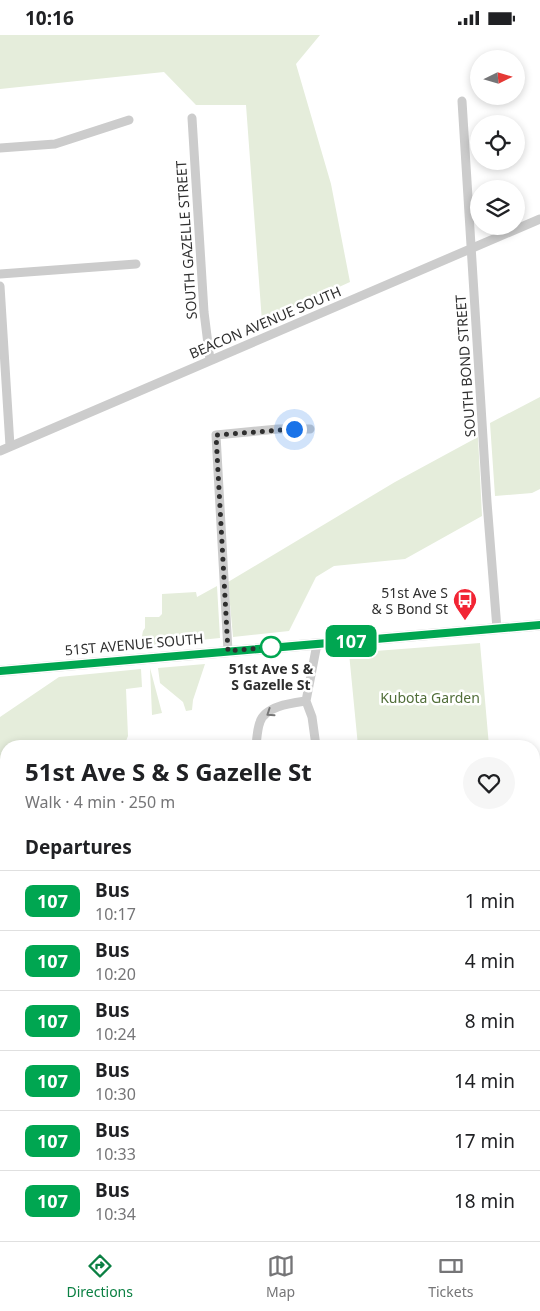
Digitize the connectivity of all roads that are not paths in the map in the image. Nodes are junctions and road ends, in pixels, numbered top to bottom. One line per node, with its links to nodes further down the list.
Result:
1 (462, 101): 6 (street, SOUTH BOND STREET)
2 (192, 118): 10 (street, SOUTH GAZELLE STREET)
3 (130, 120): 4 (street)
4 (0, 147)
5 (540, 219): 6 (street, BEACON AVENUE SOUTH)
6 (471, 249): 10 (street, BEACON AVENUE SOUTH); 15 (street, SOUTH BOND STREET)
7 (136, 264): 8 (street)
8 (0, 274)
9 (0, 286): 12 (street)
10 (210, 360): 12 (street, BEACON AVENUE SOUTH)
11 (310, 429): 17 (street)
12 (10, 447): 13 (street, BEACON AVENUE SOUTH)
13 (0, 451)
14 (540, 625): 15 (street, 51ST AVENUE SOUTH)
15 (497, 629): 16 (street, 51ST AVENUE SOUTH)
16 (317, 644): 17 (street, 51ST AVENUE SOUTH); 19 (street)
17 (228, 651): 18 (street, 51ST AVENUE SOUTH)
18 (0, 671)
19 (306, 701): 20 (street, one-way to 20); 21 (street)
20 (257, 740)
21 (315, 740)

